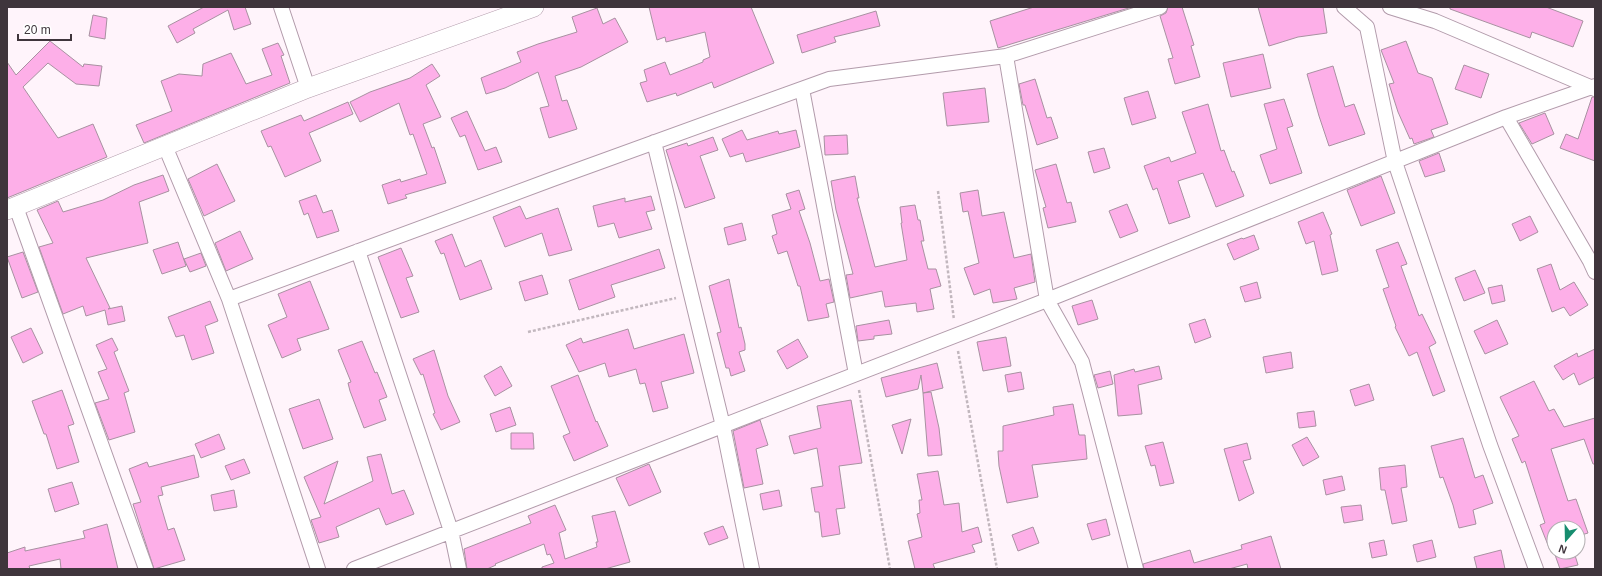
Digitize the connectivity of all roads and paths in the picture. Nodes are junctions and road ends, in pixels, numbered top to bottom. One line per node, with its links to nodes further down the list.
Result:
1 (281, 7): 8 (street)
2 (534, 7): 8 (main road)
3 (1160, 7): 6 (street)
4 (1344, 7): 13 (street)
5 (1390, 7): 7 (street)
6 (1006, 56): 9 (street); 20 (street)
7 (1594, 87): 10 (street)
8 (308, 88): 12 (main road)
9 (802, 89): 11 (street); 23 (street)
10 (1506, 117): 13 (street); 17 (street)
11 (654, 142): 16 (street); 18 (street)
12 (165, 146): 15 (main road); 19 (street)
13 (1395, 162): 20 (street); 34 (street)
14 (938, 190): 22 (path)
15 (11, 208): 26 (street)
16 (358, 251): 19 (street); 25 (street)
17 (1595, 272)
18 (691, 295): 21 (path); 24 (street)
19 (229, 300): 27 (street)
20 (1047, 300): 22 (street); 33 (street)
21 (528, 332)
22 (956, 335): 23 (street); 32 (path)
23 (856, 374): 24 (street); 31 (path)
24 (723, 426): 25 (street); 30 (street)
25 (451, 531): 28 (street); 29 (street)
26 (146, 569)
27 (318, 569)
28 (354, 569)
29 (459, 569)
30 (752, 569)
31 (890, 569)
32 (997, 569)
33 (1136, 569)
34 (1536, 569)

